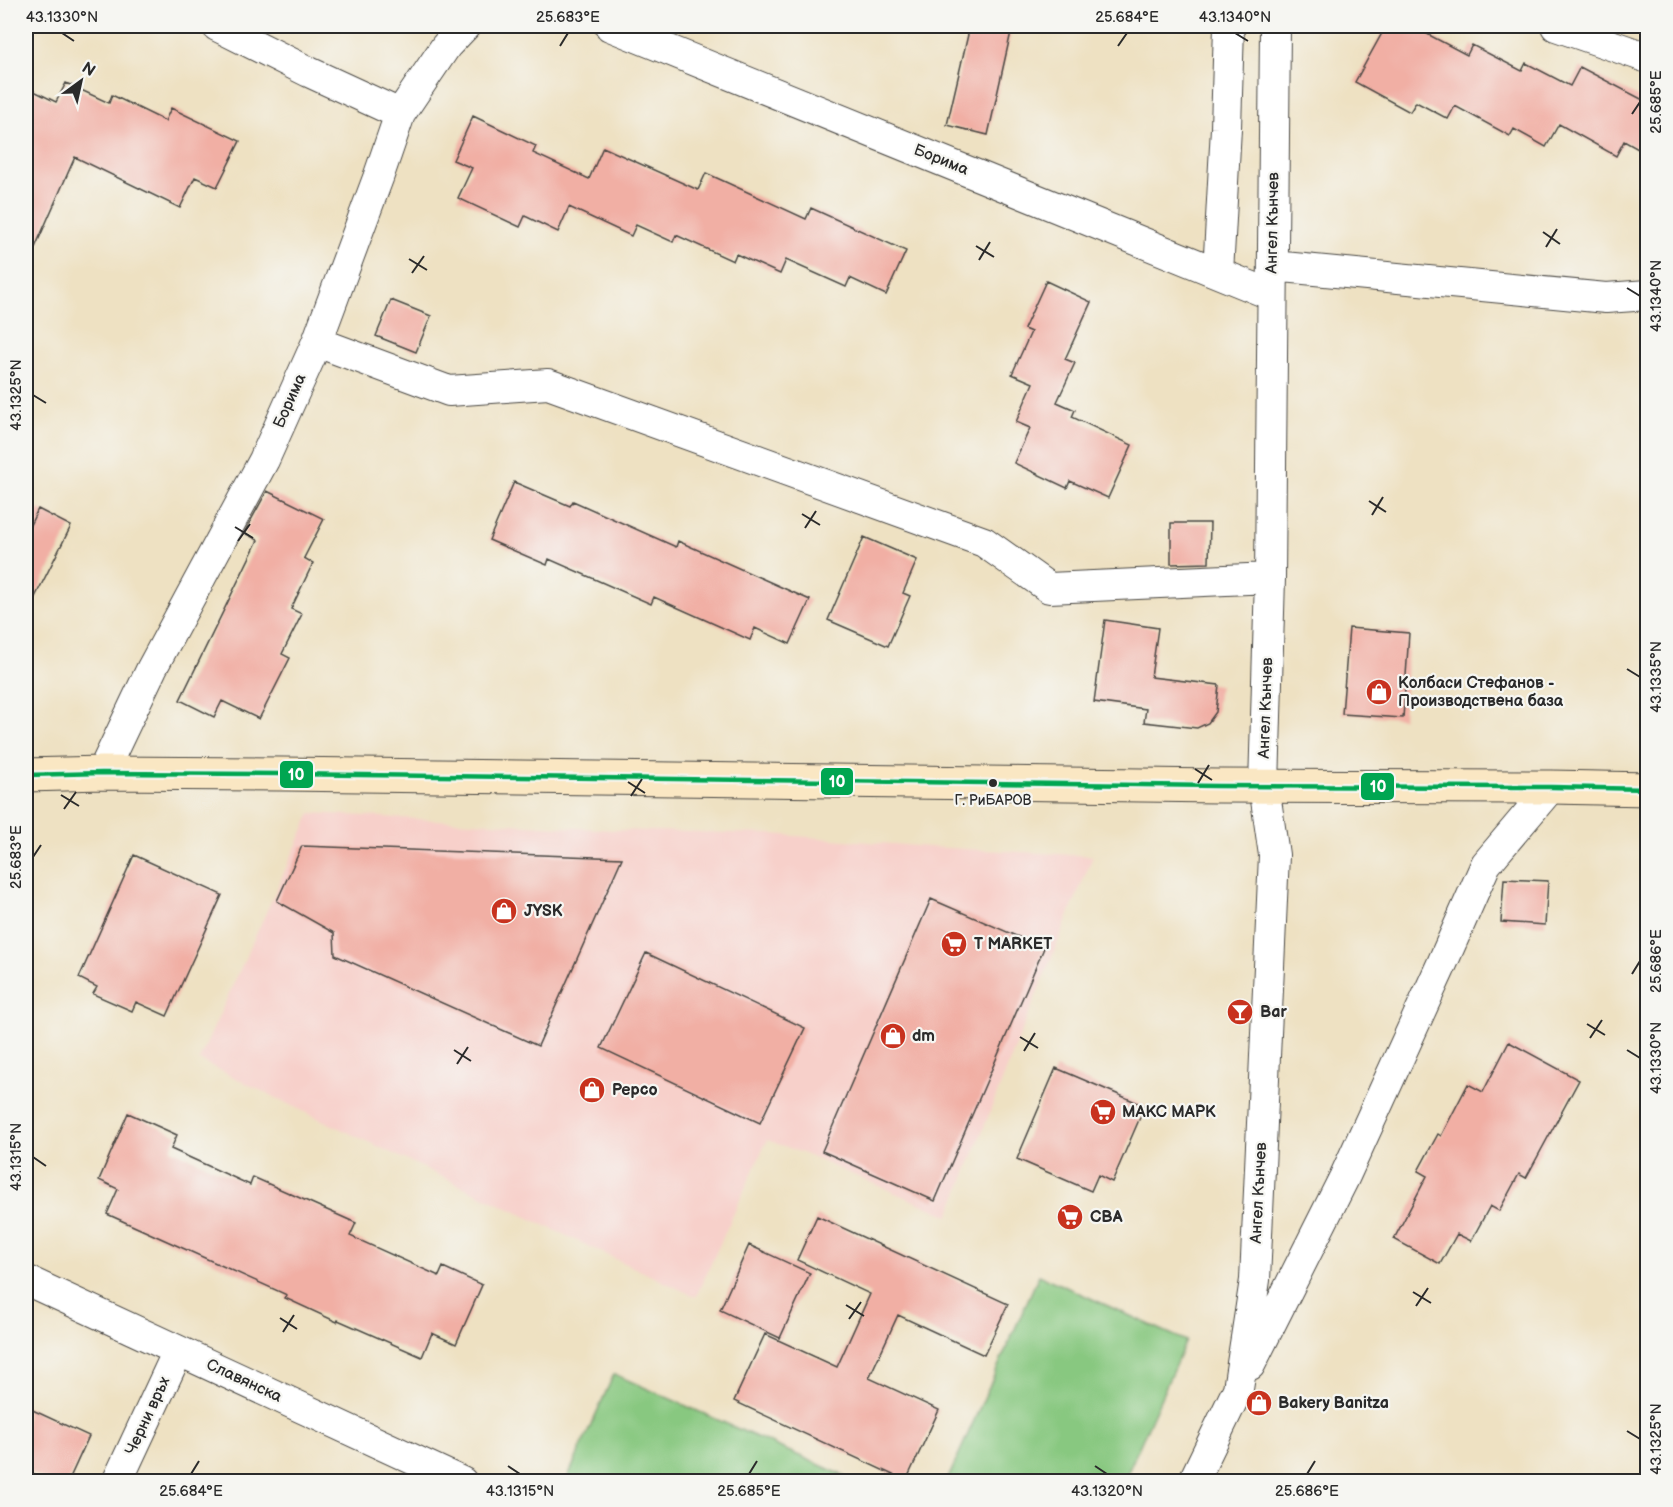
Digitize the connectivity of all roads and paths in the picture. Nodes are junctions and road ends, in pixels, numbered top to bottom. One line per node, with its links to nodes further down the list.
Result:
1 (217, 26): 8 (street)
2 (465, 26): 8 (street, Борима)
3 (610, 26): 10 (street, Борима)
4 (1229, 26): 10 (street)
5 (1275, 26): 9 (street, Ангел Кънчев)
6 (1557, 26): 7 (street)
7 (1647, 58)
8 (400, 114): 13 (street, Борима)
9 (1273, 266): 11 (street, Ангел Кънчев); 12 (street)
10 (1218, 273): 11 (street, Борима)
11 (1272, 295): 14 (street, Ангел Кънчев)
12 (1647, 295)
13 (316, 342): 14 (street); 15 (street, Борима)
14 (1270, 578): 17 (street, Ангел Кънчев)
15 (102, 773): 16 (street); 17 (street)
16 (26, 776)
17 (1264, 786): 18 (street); 22 (street, Ангел Кънчев)
18 (1551, 787): 19 (street); 22 (street, Ангел Кънчев)
19 (1647, 789)
20 (26, 1280): 21 (street, Славянска)
21 (178, 1351): 23 (street, Черни връх); 24 (street, Славянска)
22 (1238, 1389): 25 (street, Ангел Кънчев)
23 (117, 1482)
24 (462, 1482)
25 (1193, 1482)

